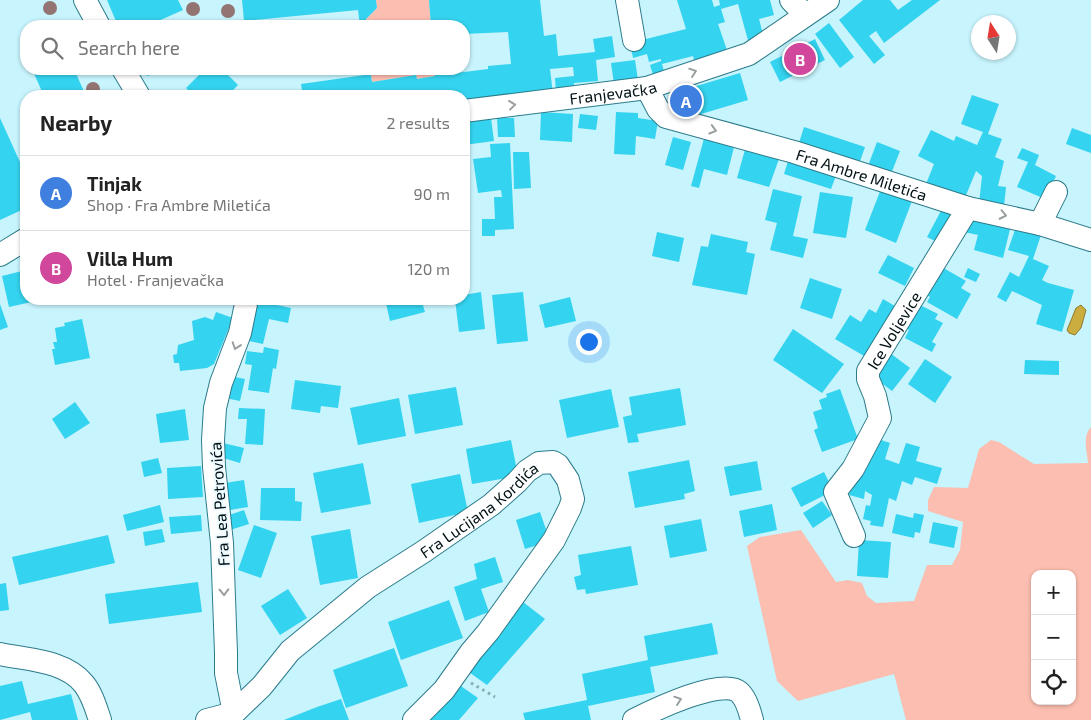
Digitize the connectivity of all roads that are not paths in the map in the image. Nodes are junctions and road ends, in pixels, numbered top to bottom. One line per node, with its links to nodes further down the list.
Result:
1 (85, 0): 5 (street)
2 (627, 0): 6 (street)
3 (828, 0): 4 (street, Franjevačka)
4 (798, 8): 8 (street, Franjevačka, one-way to 4)
5 (96, 20)
6 (634, 40)
7 (127, 75): 9 (street)
8 (647, 88): 10 (street, Franjevačka, one-way to 8); 12 (street, Fra Ambre Miletića, one-way to 12)
9 (135, 90)
10 (470, 110)
11 (1056, 192): 13 (street)
12 (968, 208): 13 (street, Fra Ambre Miletića, one-way to 13); 18 (street, Ice Voljevice)
13 (1040, 224): 14 (street, Fra Ambre Miletića)
14 (1091, 240)
15 (20, 243): 16 (street)
16 (0, 254)
17 (246, 305): 21 (street, Fra Lea Petrovića, one-way to 21)
18 (854, 536)
19 (0, 654): 22 (street)
20 (740, 692): 25 (street, one-way to 20); 26 (street); 27 (street)
21 (234, 713): 23 (street); 24 (street, Fra Lucijana Kordića)
22 (100, 720)
23 (207, 720)
24 (414, 720)
25 (634, 720)
26 (735, 720)
27 (752, 720)

